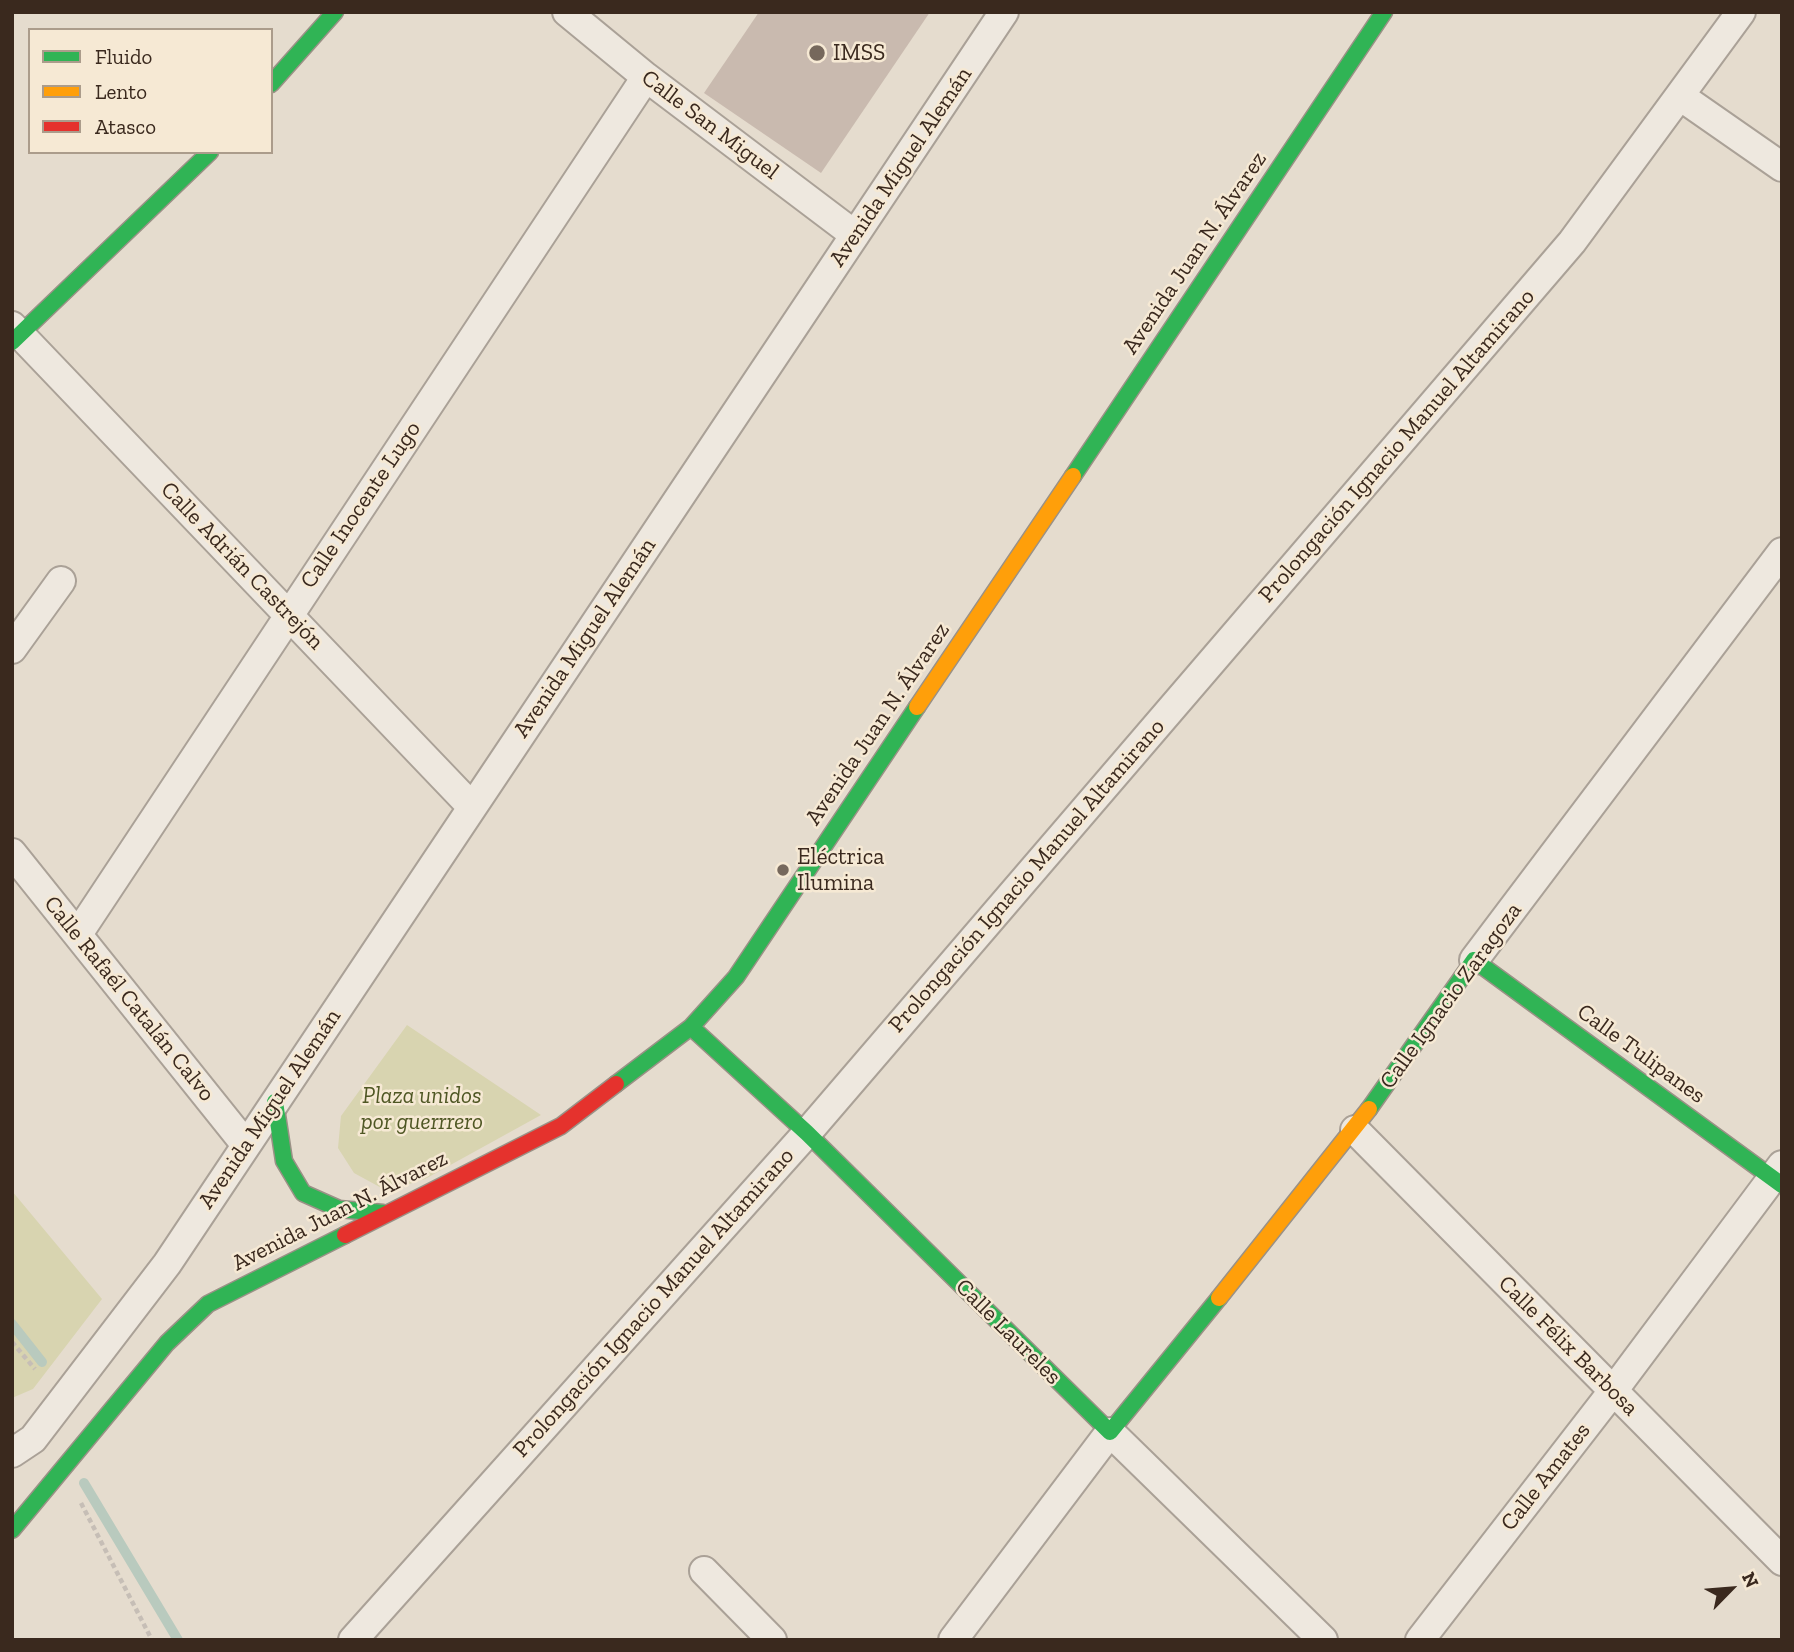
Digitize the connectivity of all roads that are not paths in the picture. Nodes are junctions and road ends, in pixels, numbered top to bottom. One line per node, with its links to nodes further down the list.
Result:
1 (335, 12): 7 (main road)
2 (567, 12): 6 (street, Calle San Miguel)
3 (1004, 12): 11 (street, Avenida Miguel Alemán)
4 (1384, 12): 21 (main road, Avenida Juan N. Álvarez)
5 (1741, 12): 8 (street, Prolongación Ignacio Manuel Altamirano)
6 (646, 77): 11 (street, Calle San Miguel); 15 (street, Calle Inocente Lugo)
7 (273, 82)
8 (1680, 96): 10 (street); 24 (street, Prolongación Ignacio Manuel Altamirano)
9 (208, 154): 12 (main road)
10 (1782, 167)
11 (855, 235): 17 (street, Avenida Miguel Alemán)
12 (15, 334): 15 (street, Calle Adrián Castrejón)
13 (1782, 552): 20 (street, Calle Ignacio Zaragoza)
14 (61, 581): 16 (street)
15 (288, 614): 17 (street, Calle Adrián Castrejón); 19 (street, Calle Inocente Lugo)
16 (12, 649)
17 (472, 807): 22 (street, Avenida Miguel Alemán)
18 (12, 853): 19 (street, Calle Rafaél Catalán Calvo)
19 (78, 934): 25 (street, Calle Rafaél Catalán Calvo)
20 (1475, 960): 23 (main road, Calle Ignacio Zaragoza); 26 (main road, Calle Tulipanes)
21 (691, 1027): 24 (main road, Calle Laureles); 27 (main road, Avenida Juan N. Álvarez)
22 (275, 1102): 25 (street, Avenida Miguel Alemán); 27 (main road)
23 (1355, 1130): 28 (street, Calle Félix Barbosa); 29 (main road, Calle Ignacio Zaragoza)
24 (807, 1133): 29 (main road, Calle Laureles); 34 (street, Prolongación Ignacio Manuel Altamirano)
25 (246, 1145): 30 (street, Avenida Miguel Alemán)
26 (1778, 1176): 28 (street, Calle Amates)
27 (383, 1213): 31 (main road, Avenida Juan N. Álvarez)
28 (1613, 1391): 32 (street, Calle Félix Barbosa); 38 (street, Calle Amates)
29 (1110, 1432): 36 (street); 37 (street, Calle Laureles)
30 (12, 1453)
31 (12, 1530)
32 (1782, 1562)
33 (704, 1571): 35 (street)
34 (353, 1640)
35 (772, 1640)
36 (953, 1640)
37 (1323, 1640)
38 (1420, 1640)

